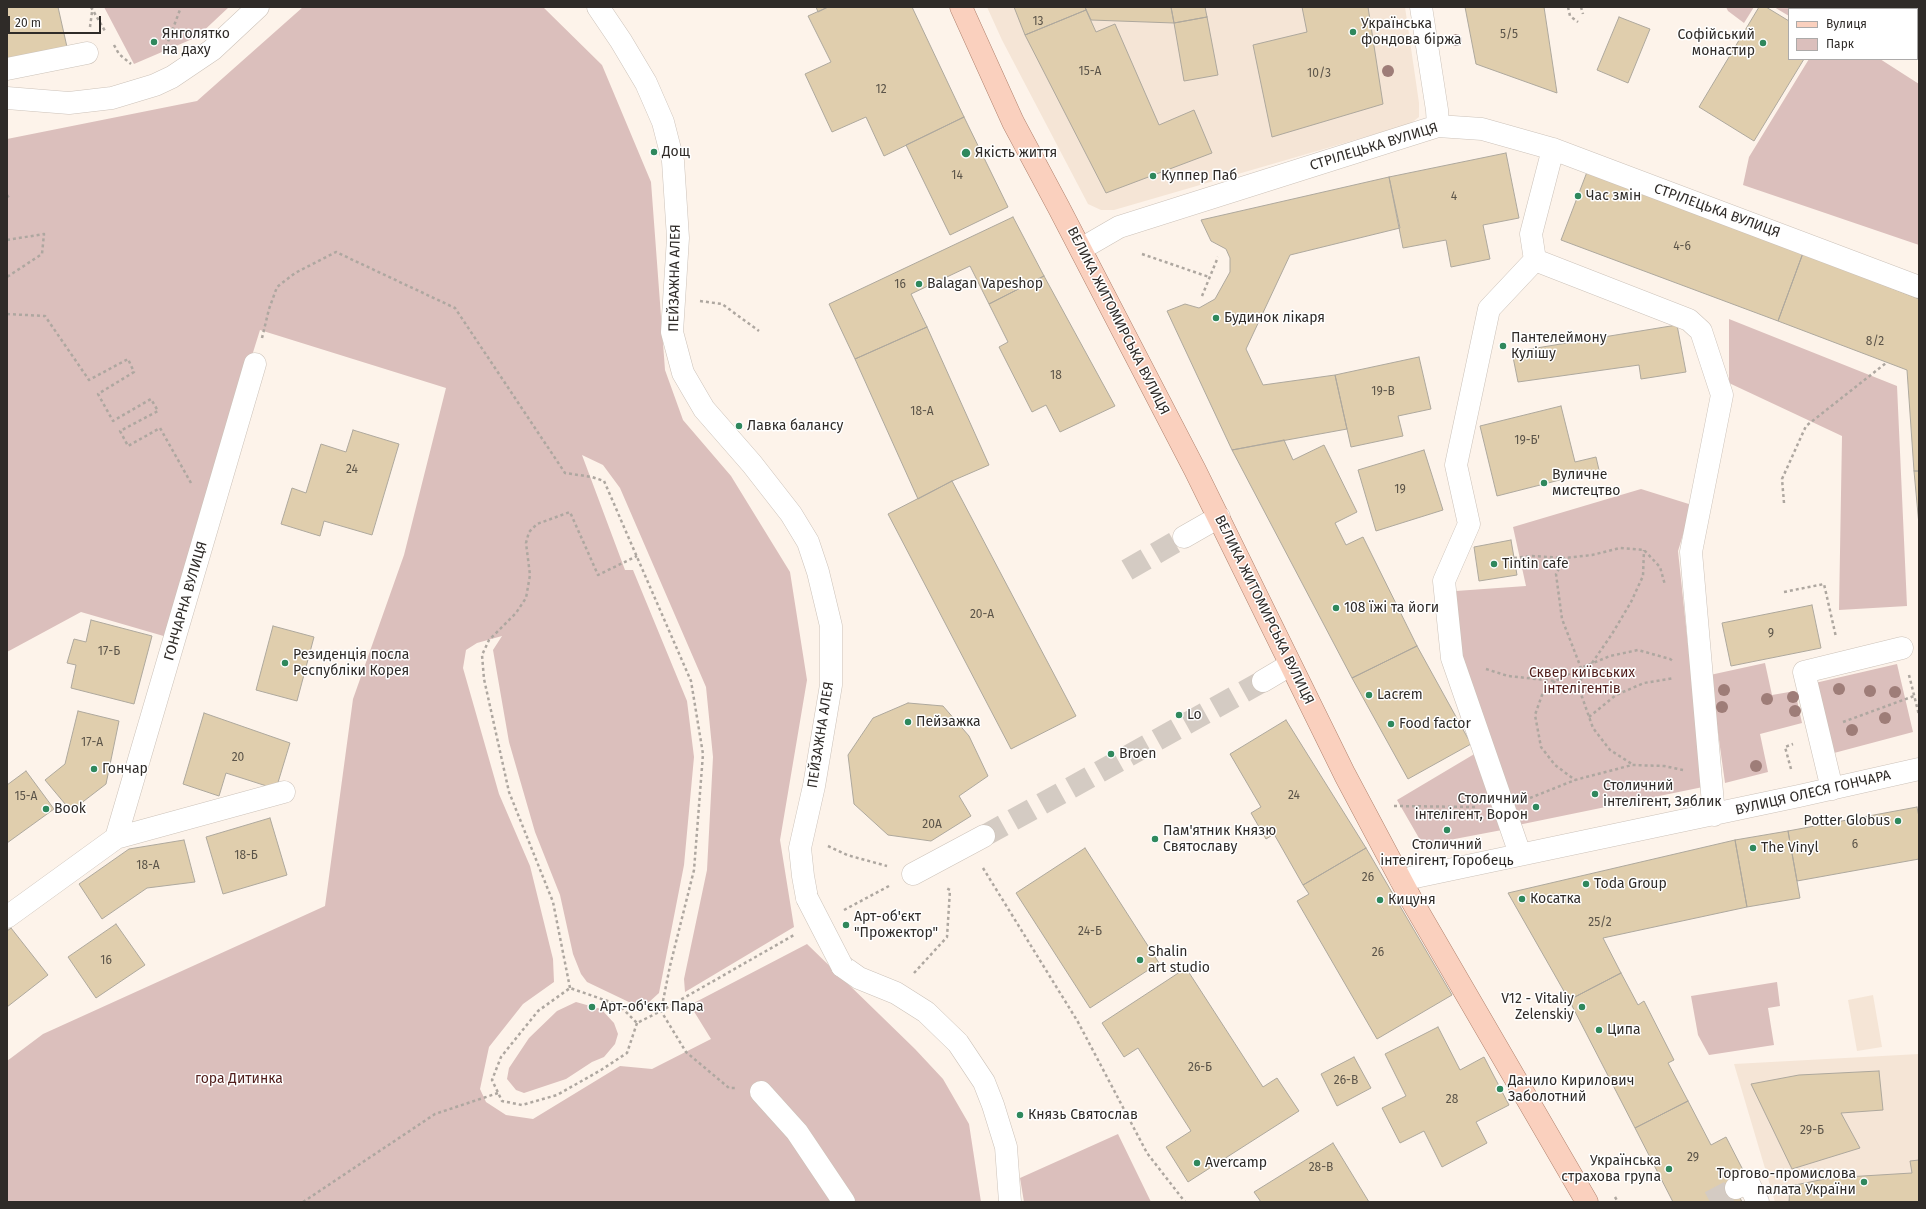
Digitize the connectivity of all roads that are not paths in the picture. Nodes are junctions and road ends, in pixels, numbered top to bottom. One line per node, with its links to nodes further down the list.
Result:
1 (258, 7): 7 (street)
2 (598, 7): 32 (street, ПЕЙЗАЖНА АЛЕЯ, bridge)
3 (962, 7): 10 (main road, ВЕЛИКА ЖИТОМИРСЬКА ВУЛИЦЯ)
4 (1421, 7): 8 (street)
5 (87, 53): 6 (street)
6 (7, 69)
7 (7, 98)
8 (1438, 126): 9 (street, СТРІЛЕЦЬКА ВУЛИЦЯ); 10 (street, СТРІЛЕЦЬКА ВУЛИЦЯ)
9 (1553, 149): 11 (street); 12 (street, СТРІЛЕЦЬКА ВУЛИЦЯ)
10 (1081, 249): 14 (main road, ВЕЛИКА ЖИТОМИРСЬКА ВУЛИЦЯ)
11 (1535, 260): 22 (street); 25 (street)
12 (1919, 287)
13 (255, 364): 23 (street, ГОНЧАРНА ВУЛИЦЯ)
14 (1219, 517): 15 (street); 17 (main road, ВЕЛИКА ЖИТОМИРСЬКА ВУЛИЦЯ)
15 (1184, 537)
16 (1902, 648): 20 (street)
17 (1290, 664): 18 (street); 27 (main road, ВЕЛИКА ЖИТОМИРСЬКА ВУЛИЦЯ)
18 (1263, 681)
19 (1919, 769): 20 (street, ВУЛИЦЯ ОЛЕСЯ ГОНЧАРА)
20 (1832, 789): 22 (street, ВУЛИЦЯ ОЛЕСЯ ГОНЧАРА)
21 (284, 792): 23 (street)
22 (1714, 814): 25 (street, ВУЛИЦЯ ОЛЕСЯ ГОНЧАРА)
23 (116, 838): 28 (street)
24 (976, 840): 26 (street)
25 (1520, 854): 27 (street, ВУЛИЦЯ ОЛЕСЯ ГОНЧАРА)
26 (913, 874)
27 (1401, 880): 33 (main road, ВЕЛИКА ЖИТОМИРСЬКА ВУЛИЦЯ)
28 (7, 918)
29 (761, 1092): 31 (street)
30 (1736, 1188): 34 (street)
31 (844, 1202)
32 (1010, 1202)
33 (1587, 1202)
34 (1758, 1202)

